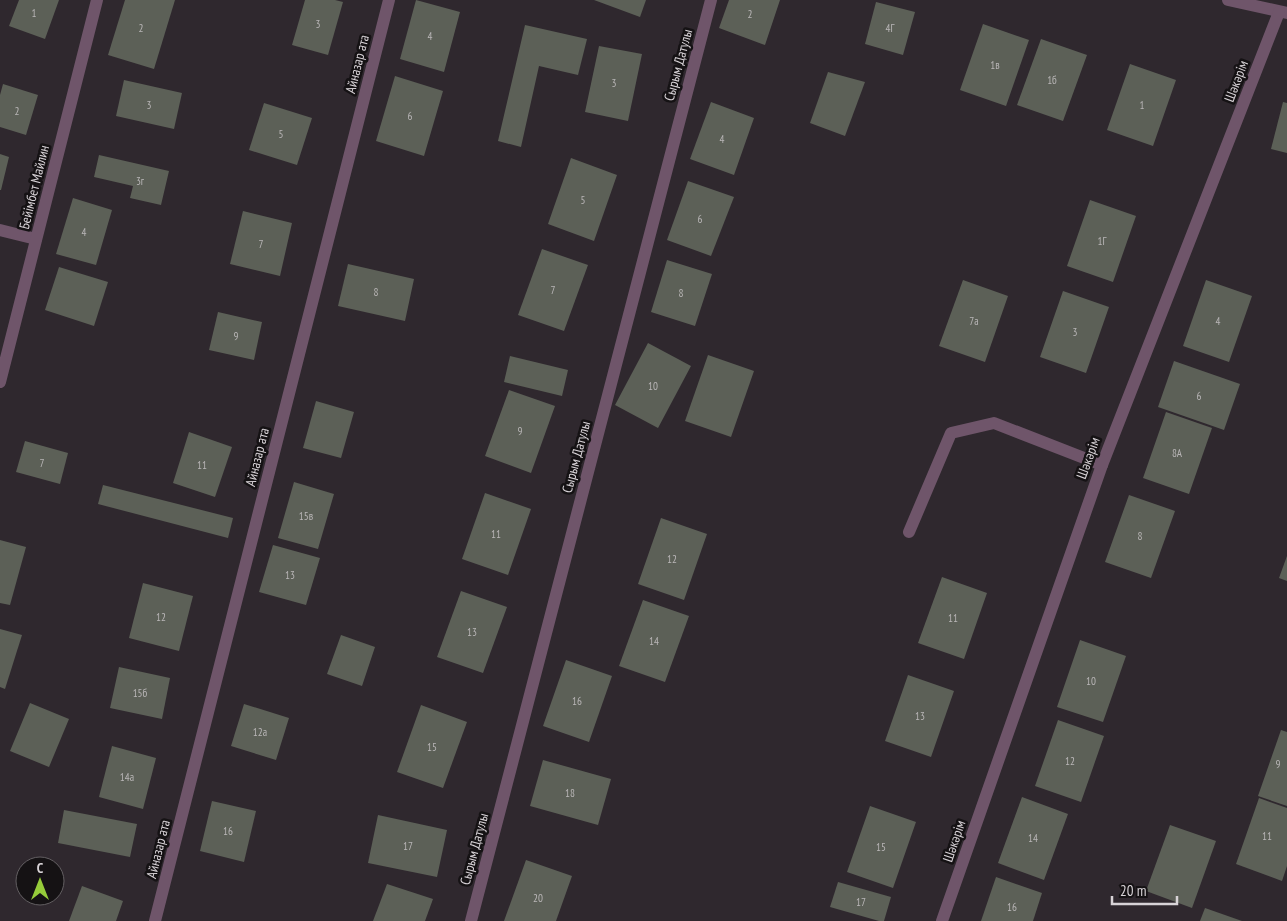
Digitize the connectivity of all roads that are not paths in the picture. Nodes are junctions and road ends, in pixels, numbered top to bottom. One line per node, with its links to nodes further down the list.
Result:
1 (97, 0): 7 (street, Бейімбет Майлин)
2 (389, 0): 11 (street, Айназар ата)
3 (711, 0): 12 (street, Сырым Датулы)
4 (1228, 0): 5 (street)
5 (1283, 13): 9 (street, Шәкәрім)
6 (0, 230): 7 (street)
7 (36, 239): 8 (street, Бейімбет Майлин)
8 (0, 382)
9 (1102, 465): 10 (street); 13 (street, Шәкәрім)
10 (909, 532)
11 (155, 921)
12 (471, 921)
13 (942, 921)

